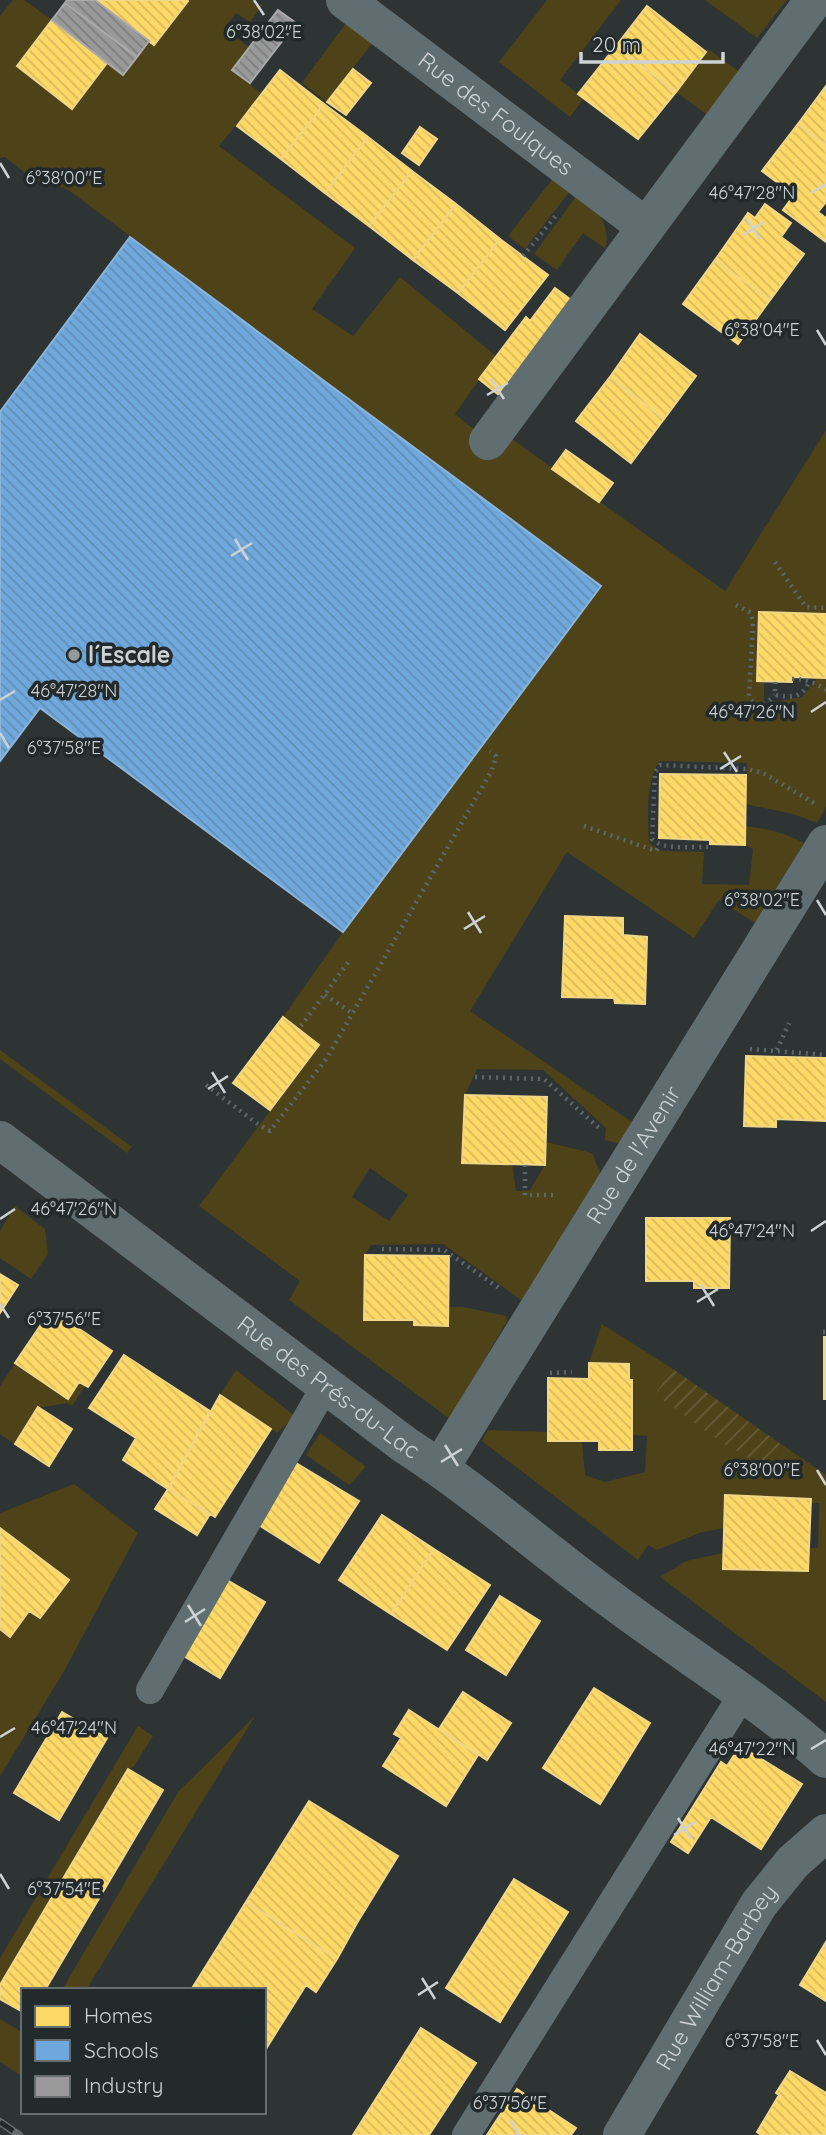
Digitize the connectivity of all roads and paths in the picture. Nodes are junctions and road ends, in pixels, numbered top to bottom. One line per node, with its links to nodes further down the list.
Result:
1 (345, 0): 3 (street, Rue des Foulques)
2 (814, 0): 4 (street)
3 (584, 179): 4 (street, Rue des Foulques); 5 (path)
4 (646, 227): 6 (street)
5 (523, 256)
6 (488, 441)
7 (775, 562): 9 (path)
8 (736, 605): 14 (path)
9 (826, 608)
10 (792, 680): 11 (path)
11 (809, 681): 13 (path); 14 (path)
12 (775, 682): 14 (path)
13 (826, 690)
14 (775, 695)
15 (490, 751): 23 (path)
16 (816, 804): 18 (path)
17 (584, 827): 18 (path)
18 (660, 844): 20 (path)
19 (826, 844): 34 (street, Rue de l'Avenir)
20 (708, 847)
21 (350, 960): 22 (path)
22 (324, 995): 23 (path); 25 (path)
23 (352, 1013): 28 (path)
24 (789, 1023): 26 (path)
25 (301, 1026)
26 (826, 1055)
27 (475, 1077): 29 (path)
28 (206, 1085)
29 (603, 1131)
30 (0, 1140): 33 (street, Rue des Prés-du-Lac)
31 (382, 1249): 32 (path)
32 (504, 1292)
33 (326, 1385): 34 (street, Rue des Prés-du-Lac); 35 (lane)
34 (440, 1468): 36 (street, Rue des Prés-du-Lac)
35 (150, 1690)
36 (743, 1694): 37 (street, Rue des Prés-du-Lac); 39 (lane)
37 (826, 1759)
38 (826, 1833): 40 (street, Rue William-Barbey)
39 (466, 2135)
40 (622, 2135)

